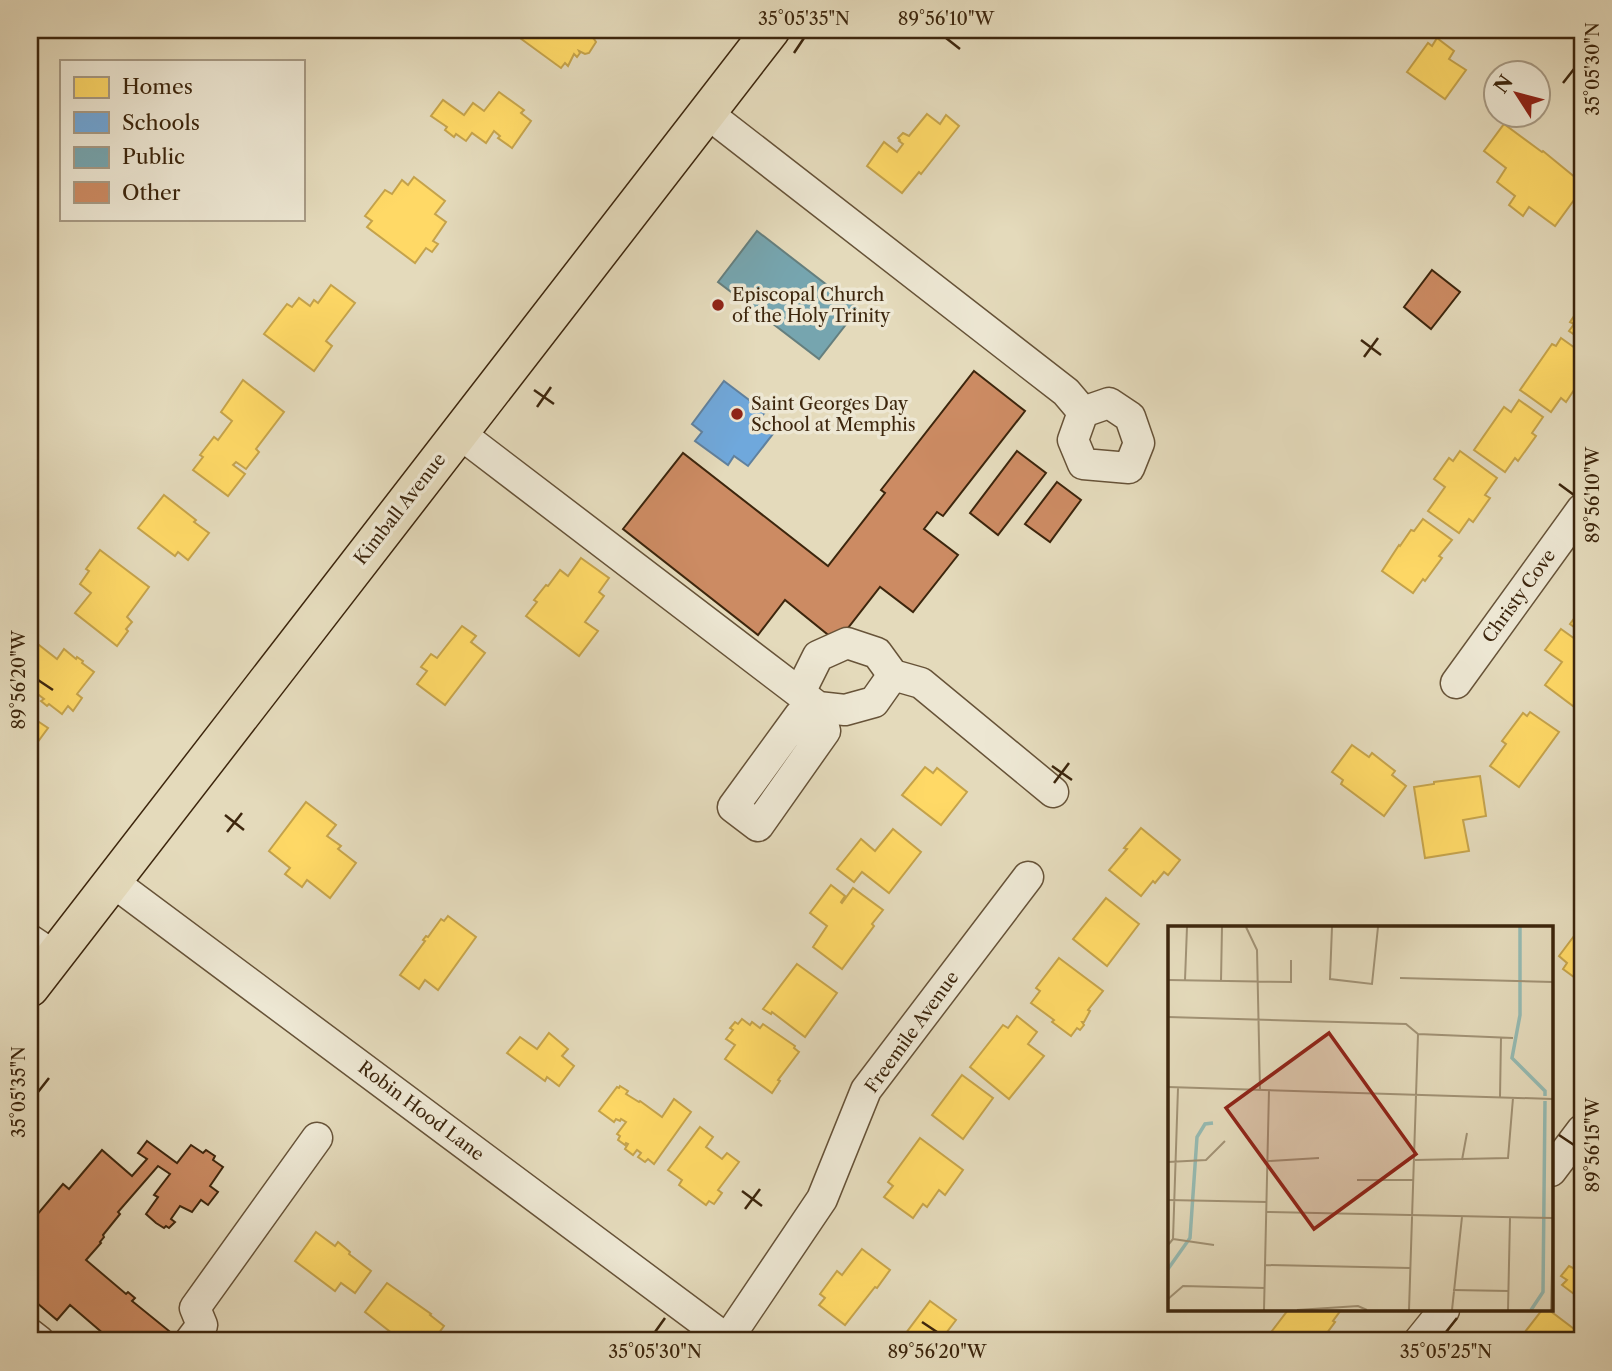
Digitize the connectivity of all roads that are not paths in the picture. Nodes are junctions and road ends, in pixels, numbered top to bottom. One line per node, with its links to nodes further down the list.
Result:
1 (771, 30): 2 (main road, Kimball Avenue)
2 (707, 113): 3 (street); 4 (main road, Kimball Avenue)
3 (1083, 412)
4 (459, 433): 8 (street); 11 (main road, Kimball Avenue)
5 (1582, 509): 7 (street, Christy Cove)
6 (893, 675): 8 (street); 8 (street); 9 (street)
7 (1456, 682)
8 (809, 700)
9 (1053, 792)
10 (1028, 877): 21 (street, Freemile Avenue)
11 (113, 882): 12 (main road, Kimball Avenue); 21 (street, Robin Hood Lane)
12 (42, 948): 13 (main road, Kimball Avenue)
13 (30, 988)
14 (1582, 1130): 16 (street)
15 (317, 1138): 20 (street)
16 (1552, 1170)
17 (1442, 1312): 22 (street)
18 (30, 1334): 19 (street)
19 (38, 1341)
20 (190, 1341)
21 (728, 1341)
22 (1419, 1341)

